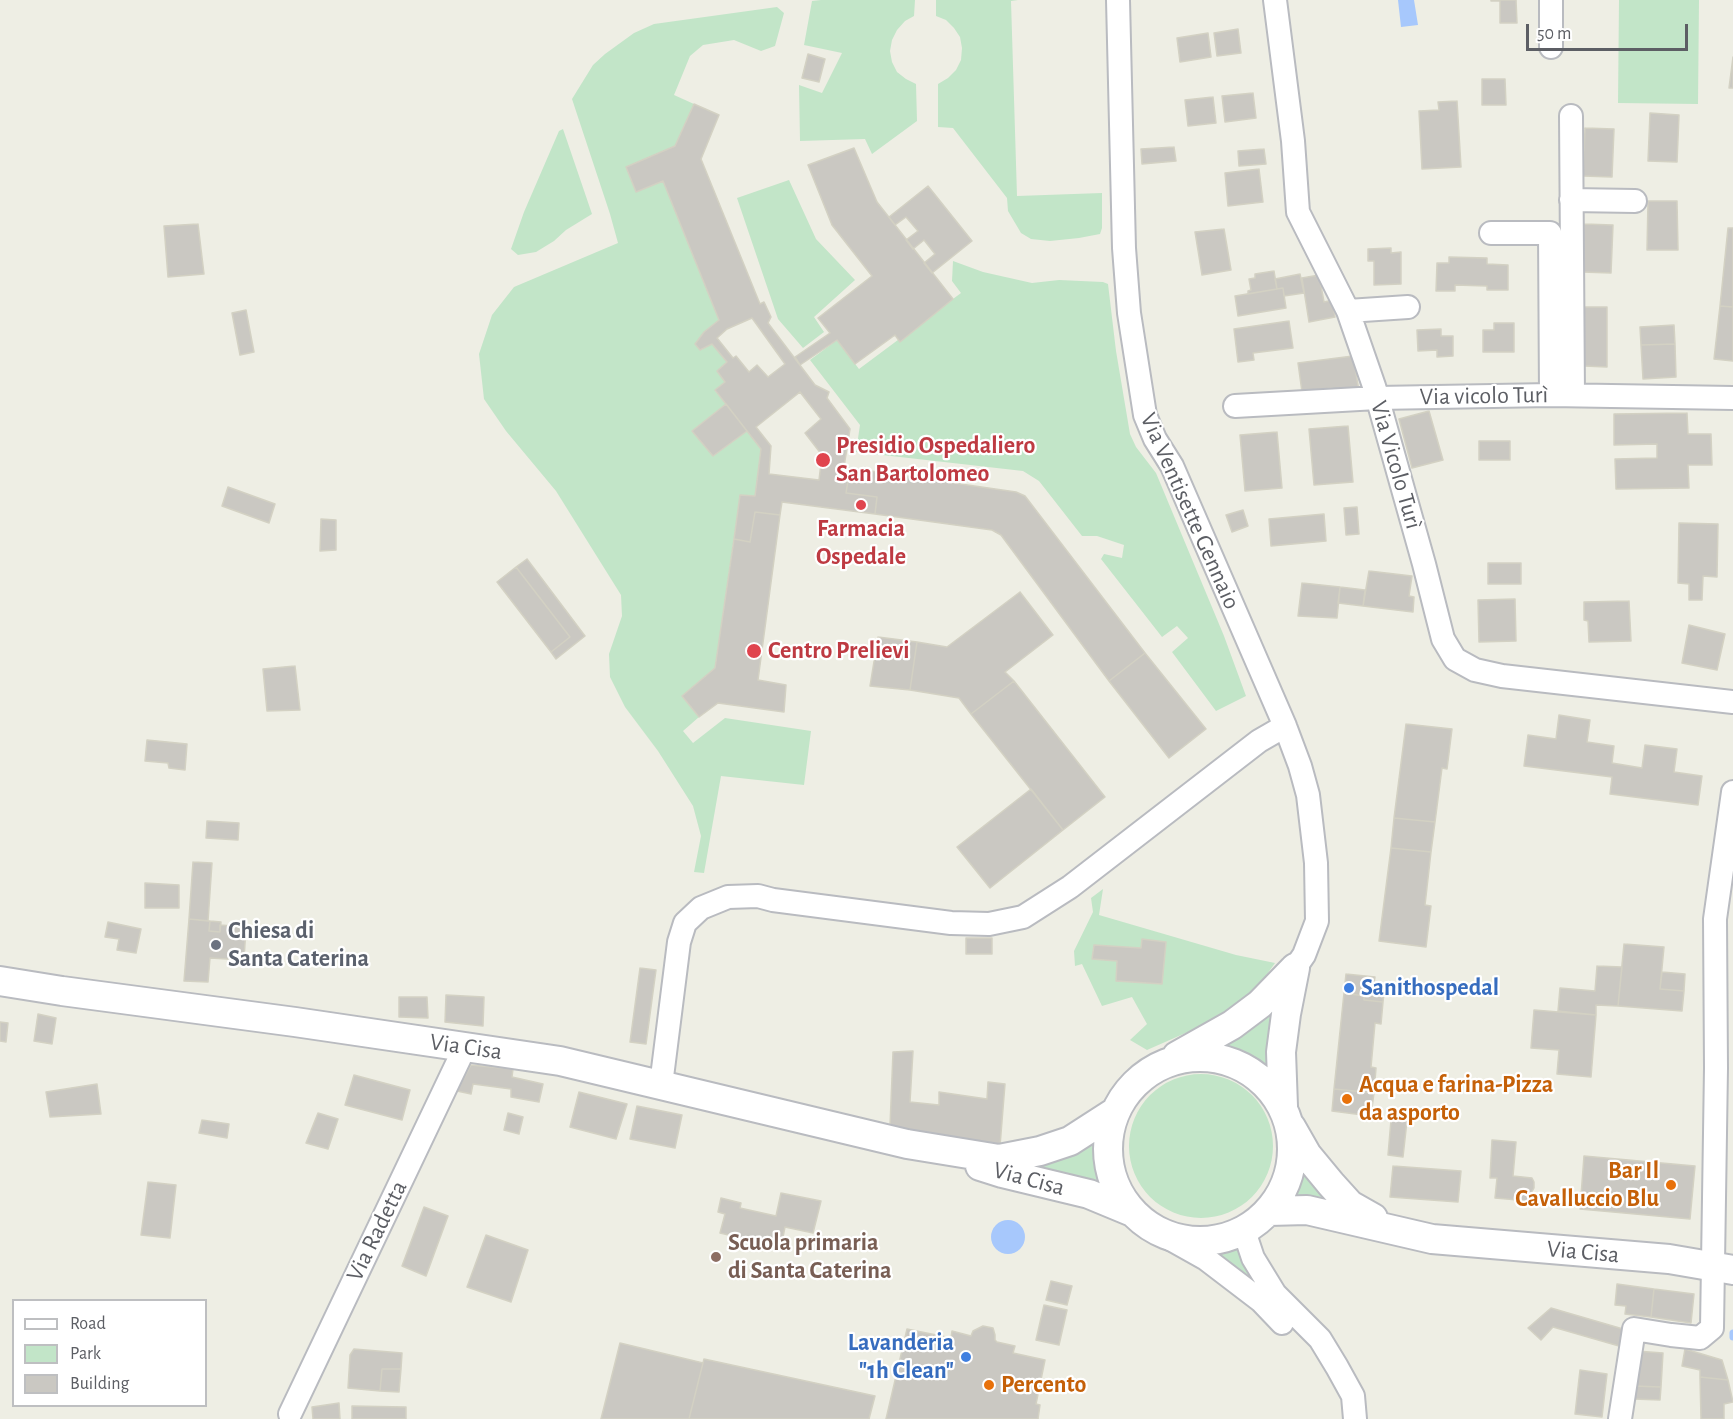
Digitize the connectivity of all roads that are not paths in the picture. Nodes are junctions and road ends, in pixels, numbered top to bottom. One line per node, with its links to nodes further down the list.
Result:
1 (1118, 0): 16 (street, Via Ventisette Gennaio)
2 (1275, 0): 10 (street, Via Vicolo Turì)
3 (1551, 0): 4 (street)
4 (1551, 47)
5 (1571, 116): 6 (street)
6 (1571, 200): 7 (street); 11 (street)
7 (1635, 201)
8 (1491, 233): 11 (street)
9 (1408, 307): 10 (street)
10 (1348, 311): 12 (street, Via Vicolo Turì)
11 (1562, 395): 12 (street, Via vicolo Turì); 13 (street, Via vicolo Turì)
12 (1377, 398): 14 (street, Via vicolo Turì); 15 (street, Via Vicolo Turì)
13 (1733, 398)
14 (1235, 406)
15 (1733, 702)
16 (1285, 726): 18 (street, Via Ventisette Gennaio); 22 (street)
17 (1733, 792): 31 (street)
18 (1295, 968): 21 (street, Via Ventisette Gennaio); 24 (street, Via Ventisette Gennaio)
19 (0, 981): 20 (street, Via Cisa)
20 (465, 1047): 22 (street, Via Cisa); 33 (street, Via Radetta)
21 (1161, 1065): 23 (street); 24 (street)
22 (661, 1085): 25 (street, Via Cisa)
23 (1115, 1112): 25 (street, Via Cisa); 26 (street)
24 (1285, 1113): 27 (street); 30 (street, Via Cisa)
25 (926, 1149): 26 (street, Via Cisa)
26 (1130, 1211): 29 (street)
27 (1269, 1211): 28 (street); 30 (street, Via Cisa)
28 (1244, 1231): 29 (street); 32 (street)
29 (1165, 1236): 32 (street)
30 (1432, 1239): 31 (street, Via Cisa)
31 (1723, 1268): 35 (street)
32 (1337, 1367): 34 (street)
33 (290, 1414)
34 (1355, 1419)
35 (1620, 1419)

